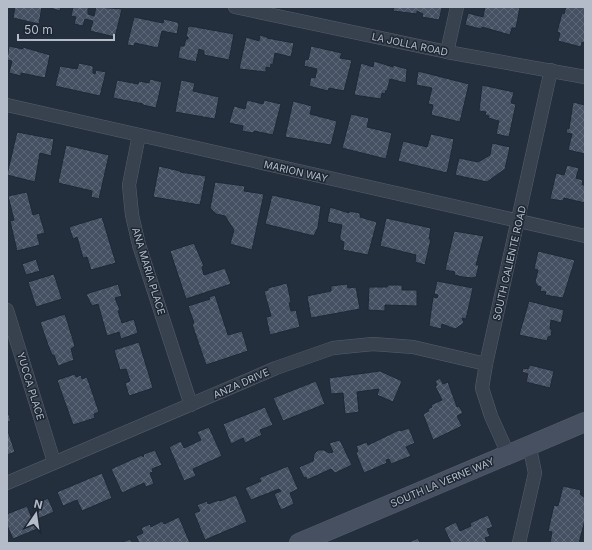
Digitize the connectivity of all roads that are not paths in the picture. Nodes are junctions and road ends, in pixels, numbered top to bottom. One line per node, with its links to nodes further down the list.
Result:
1 (235, 7): 3 (street, LA JOLLA ROAD)
2 (457, 7): 3 (street)
3 (447, 52): 4 (street, LA JOLLA ROAD)
4 (551, 70): 5 (street, LA JOLLA ROAD); 8 (street, SOUTH CALIENTE ROAD)
5 (585, 77)
6 (7, 105): 7 (street, MARION WAY)
7 (139, 135): 8 (street, MARION WAY); 12 (street, ANA MARIA PLACE)
8 (518, 222): 9 (street, MARION WAY); 11 (street, SOUTH CALIENTE ROAD)
9 (585, 236)
10 (7, 310): 16 (street, YUCCA PLACE)
11 (486, 364): 12 (street, ANZA DRIVE); 15 (street, SOUTH CALIENTE ROAD)
12 (191, 405): 16 (street, ANZA DRIVE)
13 (585, 422): 14 (street, SOUTH LA VERNE WAY)
14 (529, 444): 15 (street, SOUTH LA VERNE WAY); 19 (street)
15 (508, 454): 18 (street, SOUTH LA VERNE WAY)
16 (54, 462): 17 (street, ANZA DRIVE)
17 (7, 483)
18 (299, 543)
19 (519, 543)

